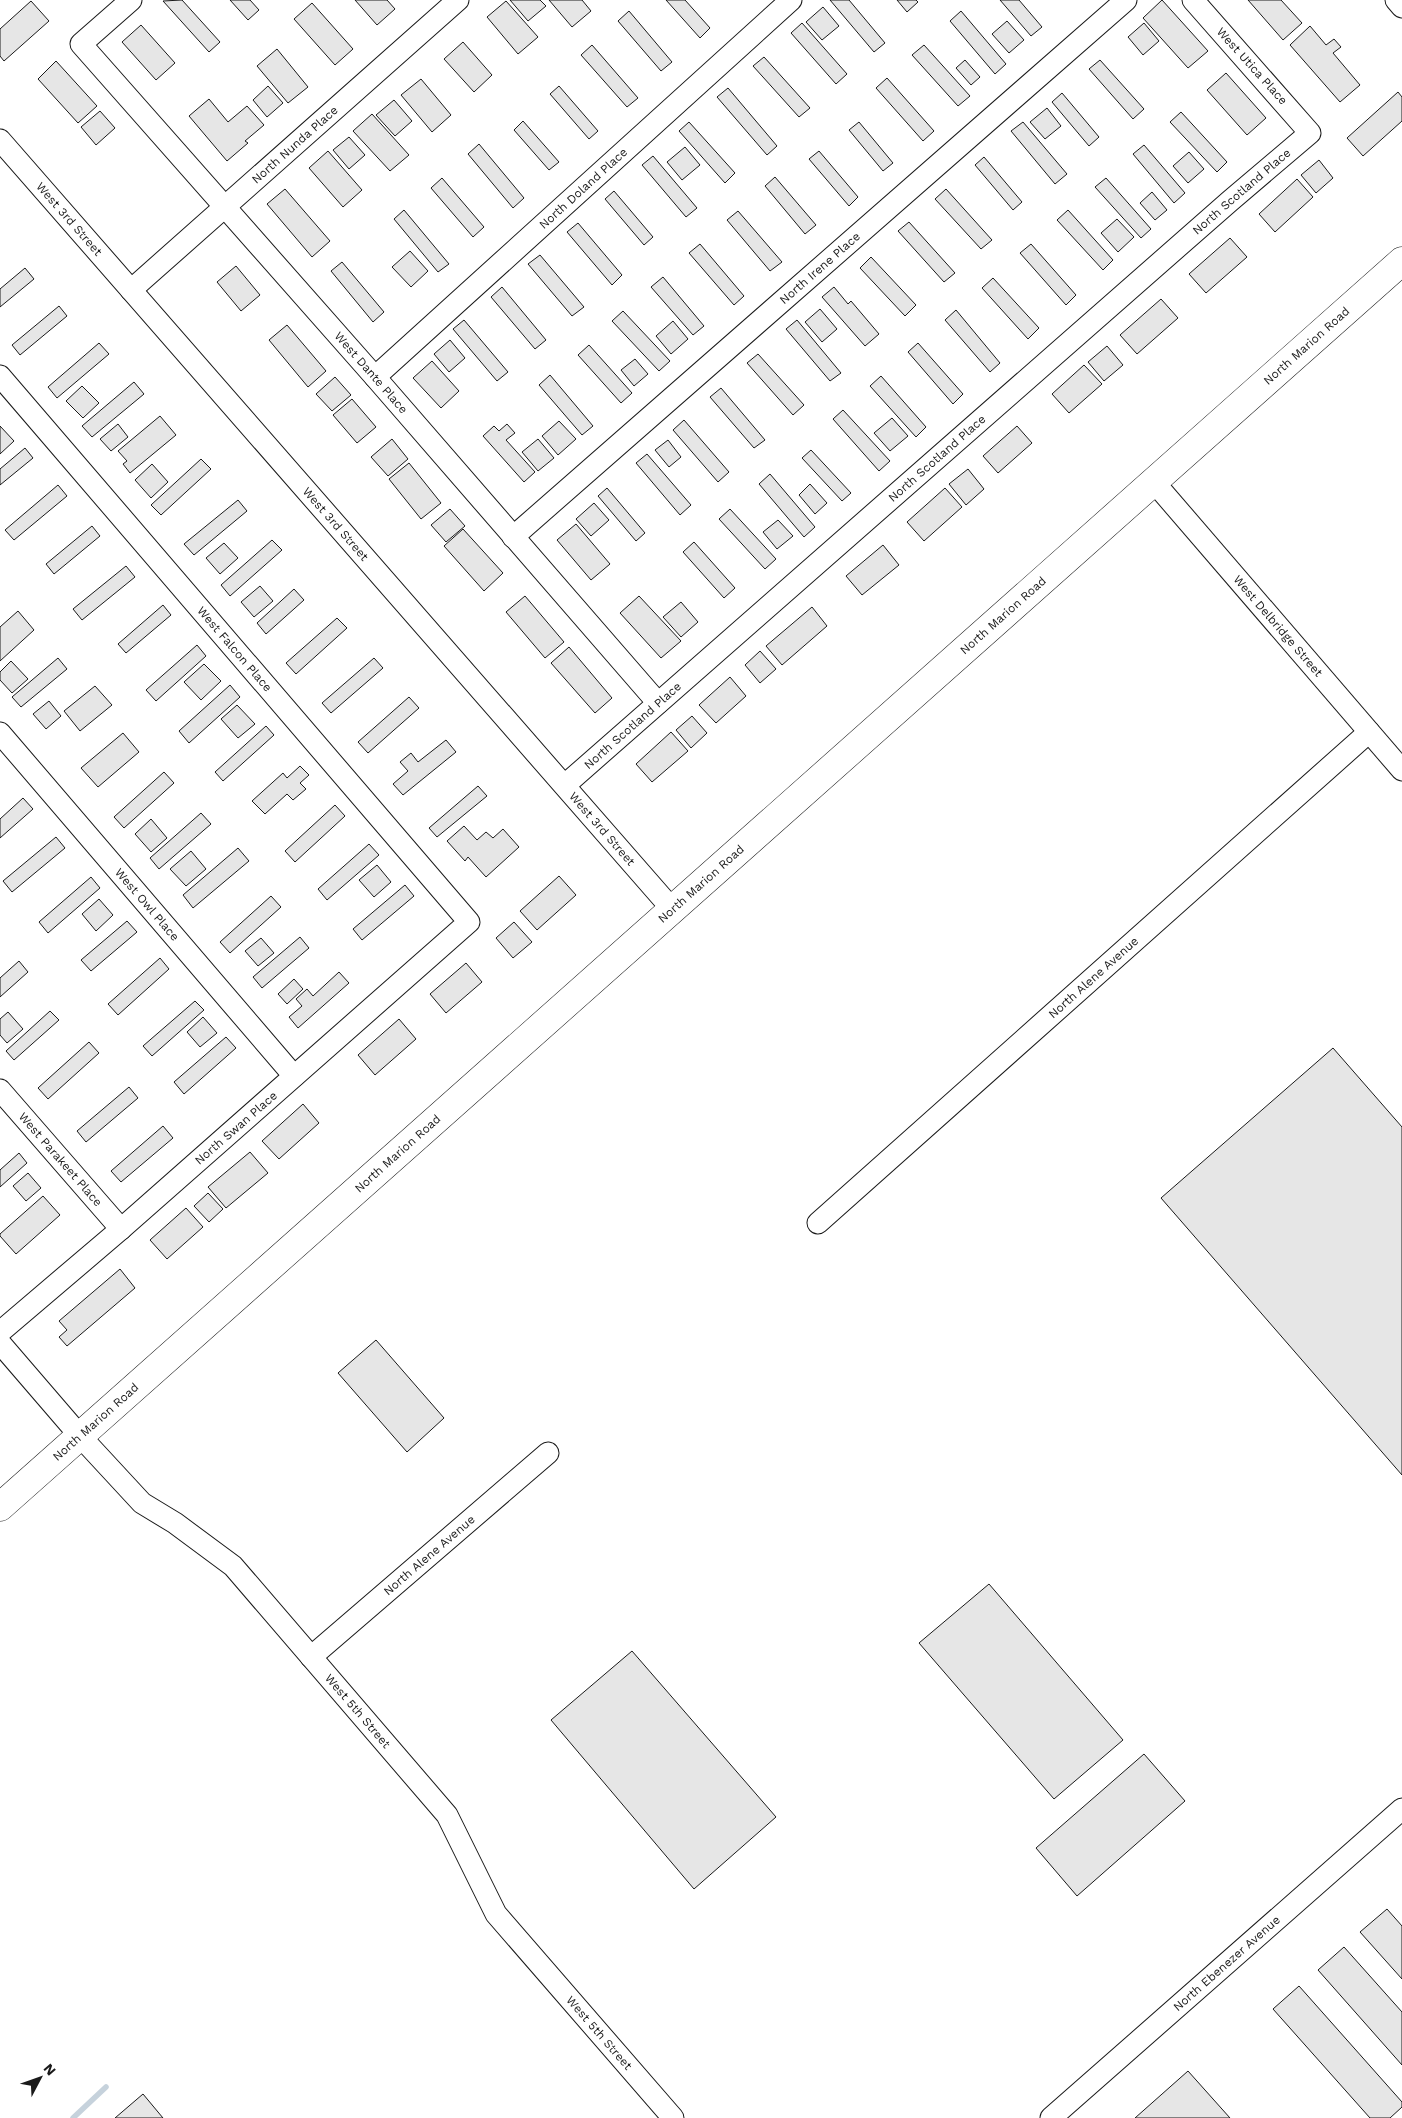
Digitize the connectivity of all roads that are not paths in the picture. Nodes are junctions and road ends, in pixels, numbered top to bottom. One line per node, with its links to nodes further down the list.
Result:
1 (131, 0): 10 (street, West Dante Place)
2 (458, 0): 10 (street, North Nunda Place)
3 (791, 0): 14 (street, North Doland Place)
4 (1126, 0): 16 (street, North Irene Place)
5 (1193, 0): 8 (street, West Utica Place)
6 (1396, 0): 7 (street)
7 (1402, 6)
8 (1310, 133): 17 (street, North Scotland Place)
9 (0, 140): 12 (street, West 3rd Street)
10 (224, 207): 12 (street, North Nunda Place); 14 (street, West Dante Place)
11 (1402, 261): 15 (main road, North Marion Road)
12 (131, 290): 21 (street, West 3rd Street)
13 (0, 376): 23 (street, West Falcon Place)
14 (375, 376): 16 (street, West Dante Place)
15 (1154, 482): 18 (street, West Delbridge Street); 22 (main road, North Marion Road)
16 (513, 538): 17 (street, West Dante Place)
17 (658, 703): 21 (street, North Scotland Place)
18 (1369, 732): 20 (street, West Delbridge Street); 26 (street, North Alene Avenue)
19 (0, 733): 24 (street, West Owl Place)
20 (1402, 770)
21 (565, 786): 22 (street, West 3rd Street)
22 (672, 909): 30 (main road, North Marion Road)
23 (470, 922): 24 (street, North Swan Place)
24 (294, 1076): 27 (street, North Swan Place)
25 (0, 1090): 27 (street, West Parakeet Place)
26 (818, 1222)
27 (121, 1229): 28 (street, North Swan Place)
28 (0, 1332)
29 (0, 1343): 30 (street, West 5th Street)
30 (80, 1436): 32 (main road, North Marion Road); 33 (street, West 5th Street)
31 (548, 1453): 33 (street, North Alene Avenue)
32 (0, 1507)
33 (312, 1657): 35 (street, West 5th Street)
34 (1402, 1809): 36 (street, North Ebenezer Avenue)
35 (673, 2118)
36 (1051, 2118)

